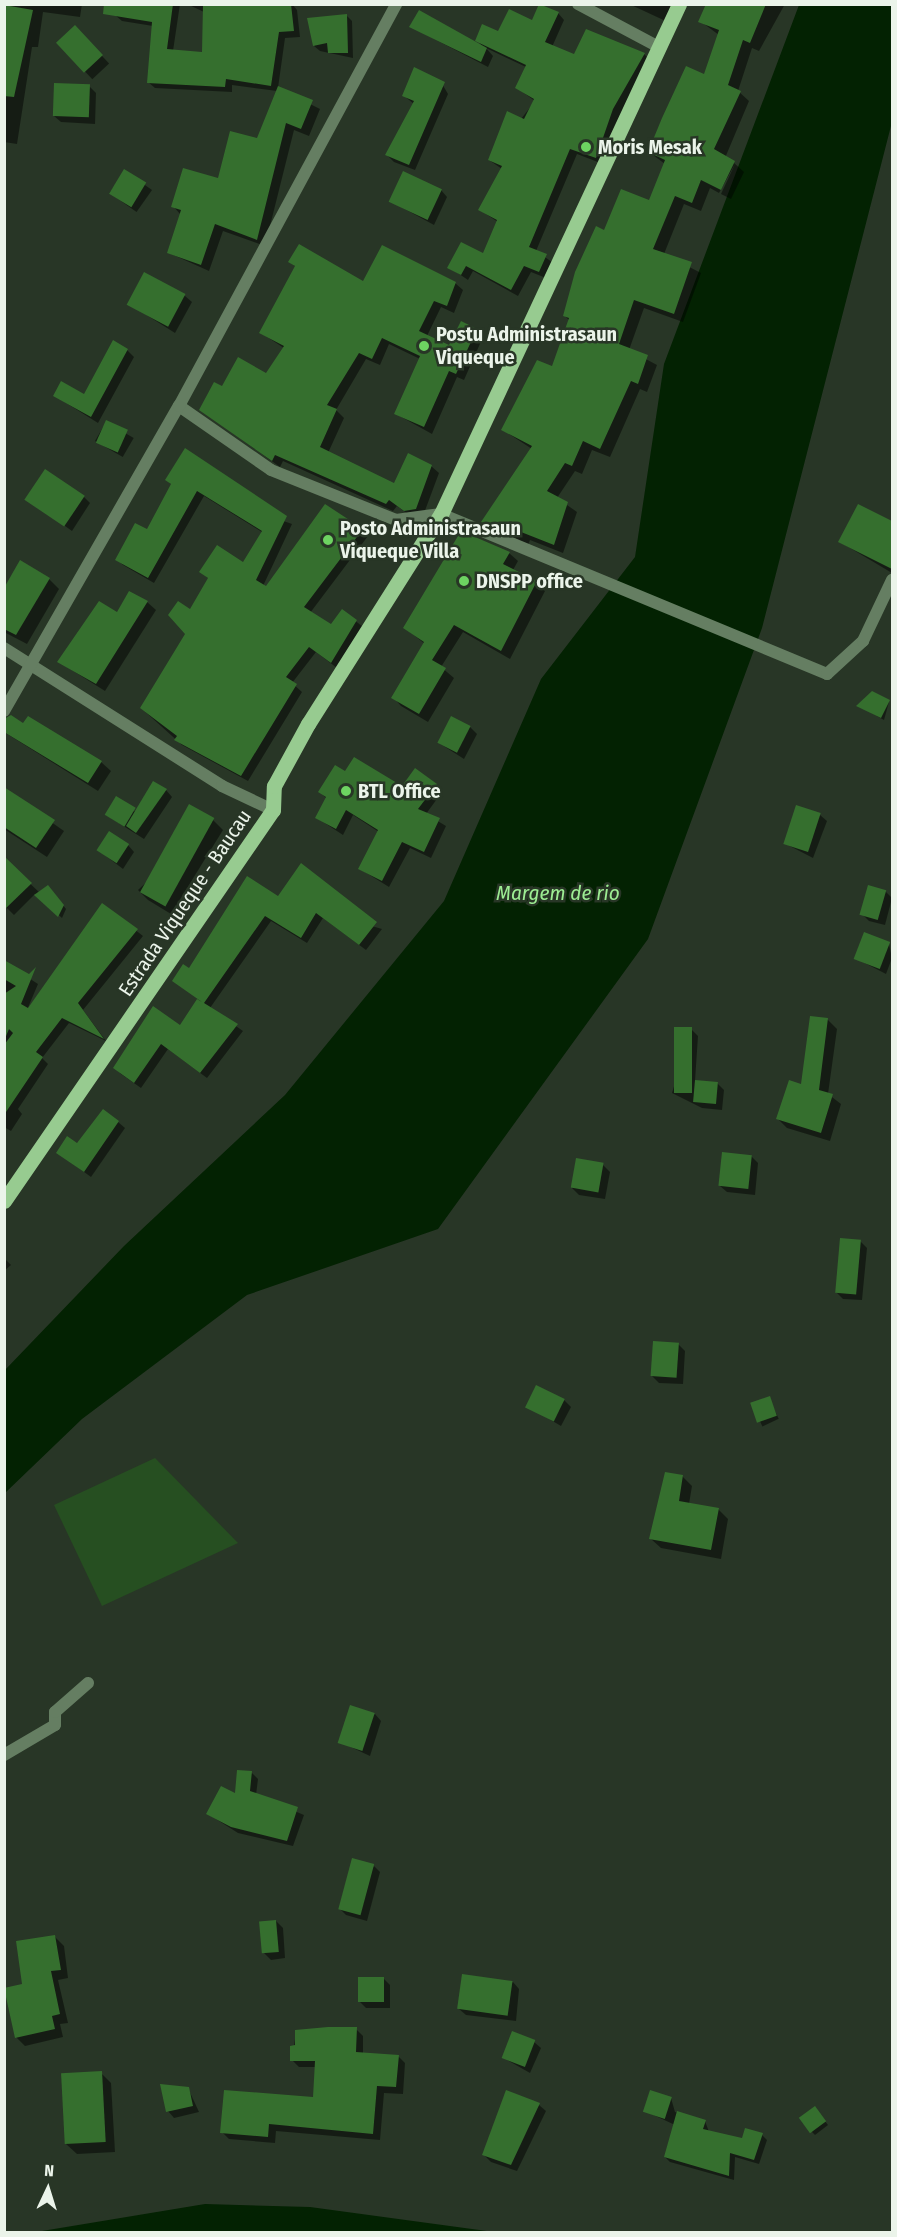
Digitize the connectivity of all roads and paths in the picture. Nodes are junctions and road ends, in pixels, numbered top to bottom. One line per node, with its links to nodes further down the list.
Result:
1 (396, 4): 5 (street)
2 (578, 4): 4 (street)
3 (679, 4): 4 (main road, Estrada Viqueque - Baucau)
4 (659, 47): 6 (main road, Estrada Viqueque - Baucau)
5 (179, 406): 6 (street); 9 (street)
6 (441, 514): 7 (street); 11 (main road, Estrada Viqueque - Baucau)
7 (892, 580)
8 (4, 648): 9 (street)
9 (33, 666): 10 (street); 11 (street)
10 (4, 711)
11 (273, 810): 12 (main road, Estrada Viqueque - Baucau)
12 (4, 1201)
13 (88, 1683): 14 (street)
14 (4, 1755)

